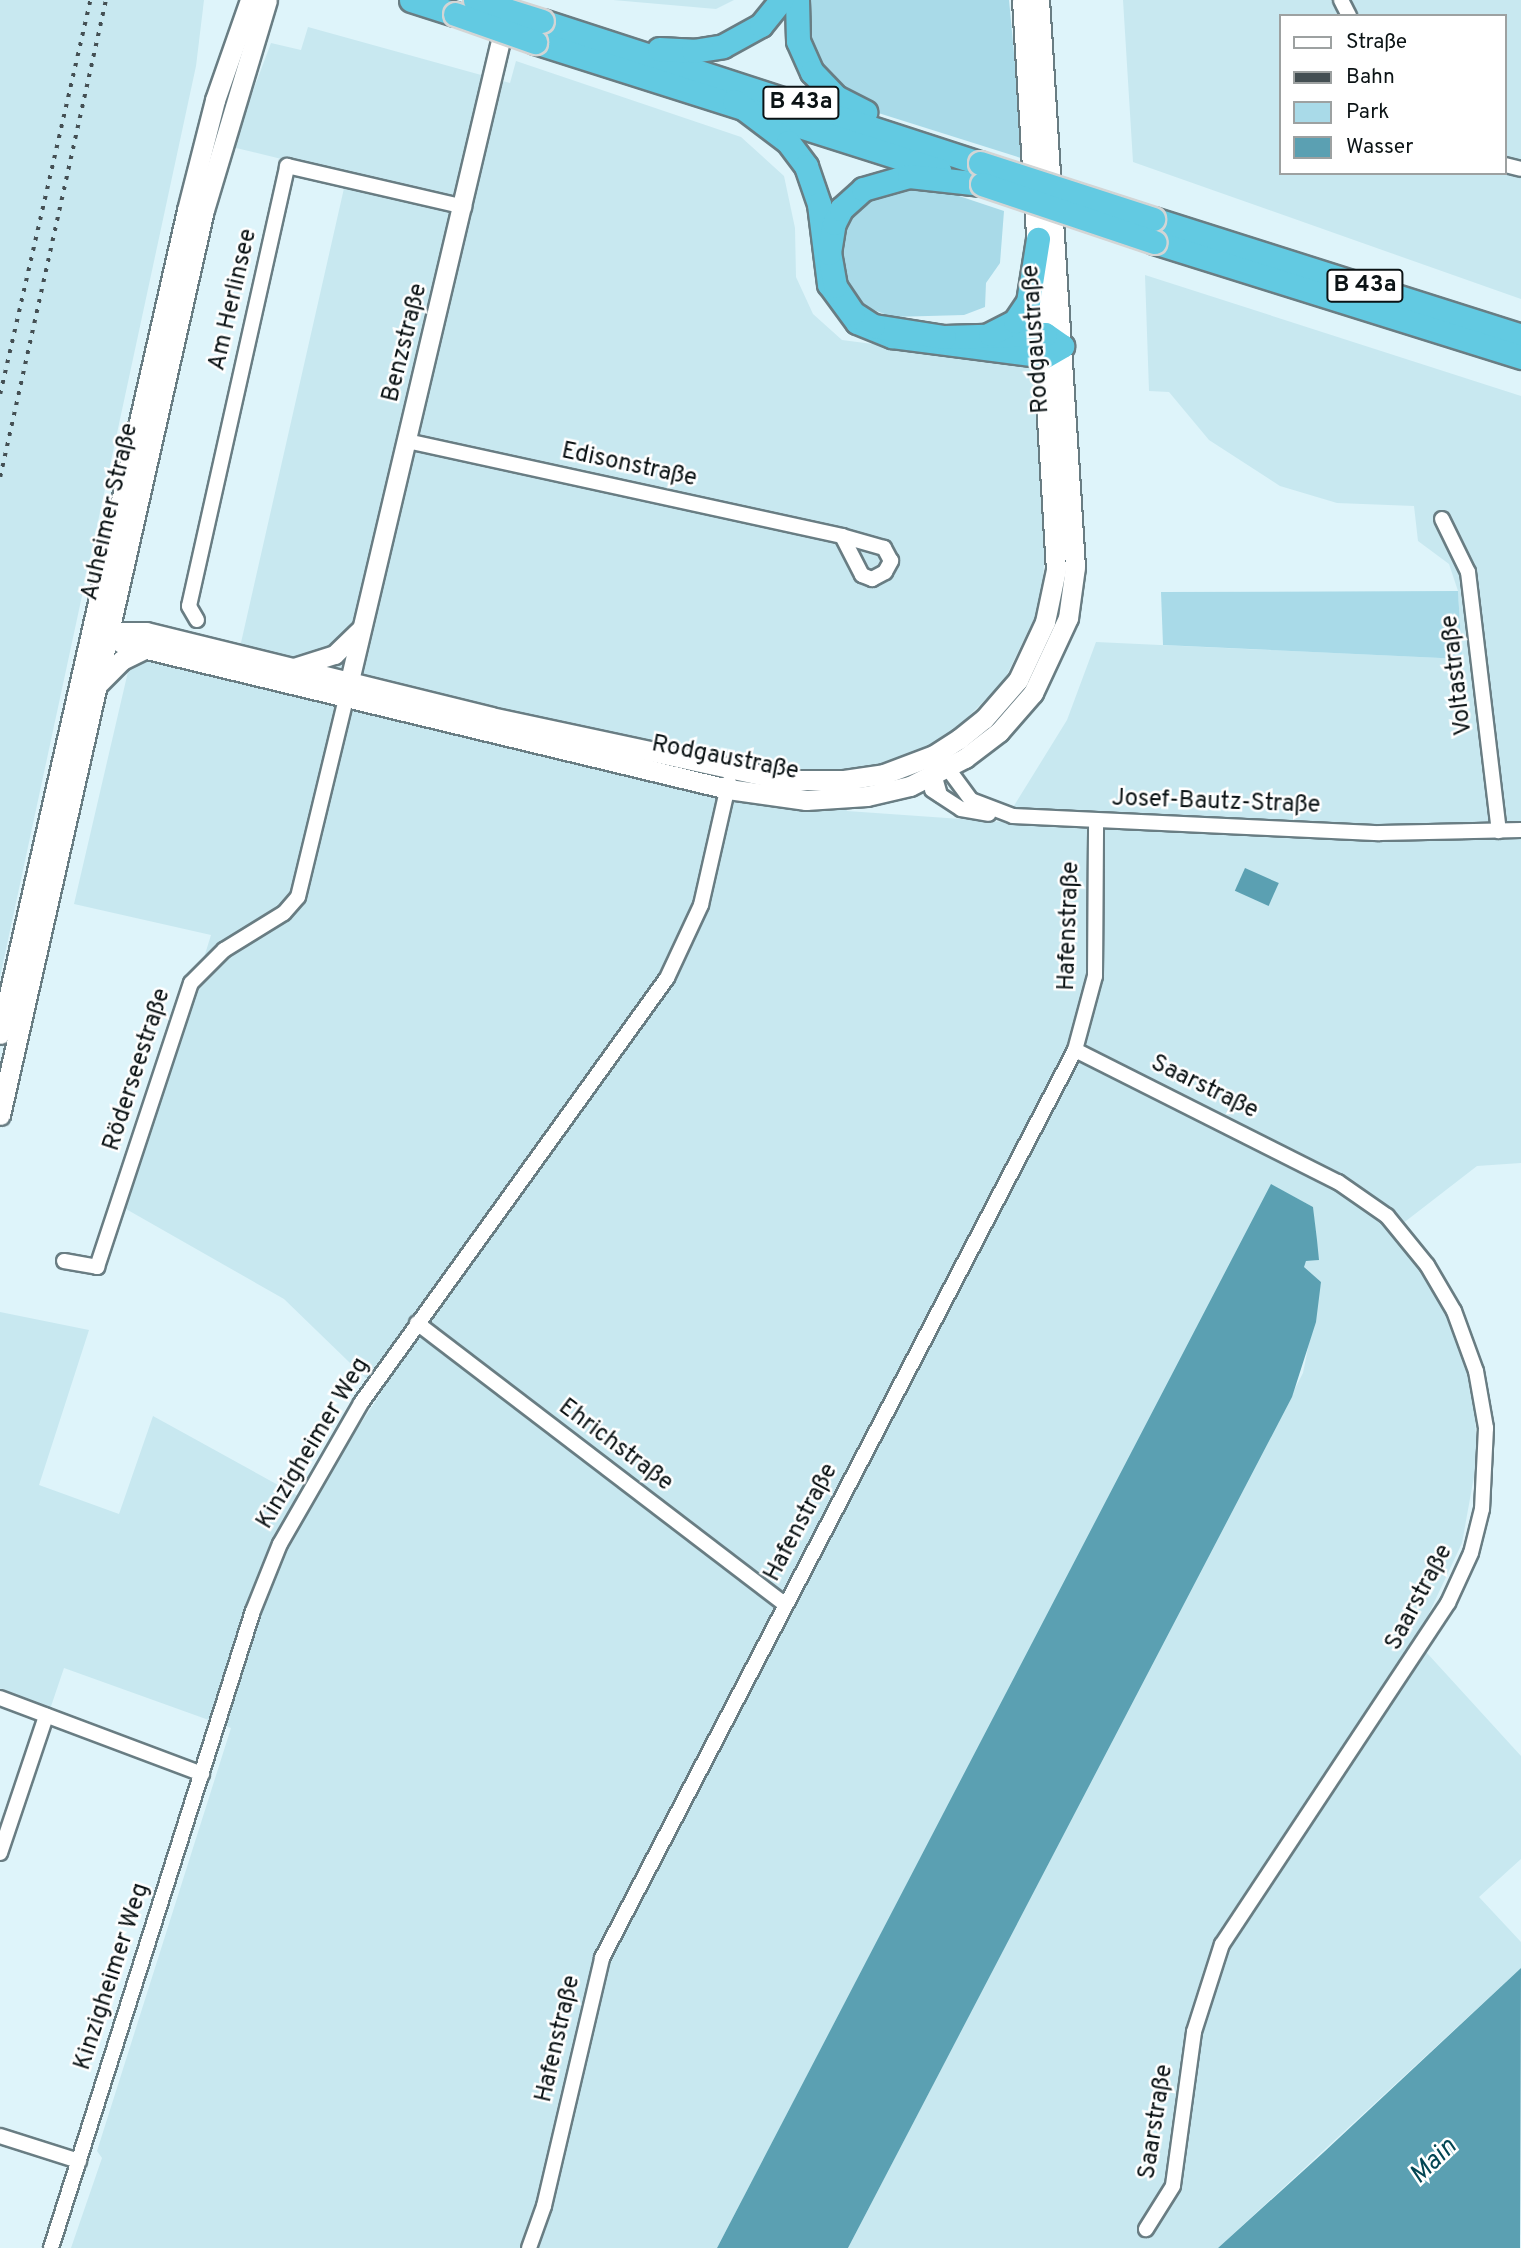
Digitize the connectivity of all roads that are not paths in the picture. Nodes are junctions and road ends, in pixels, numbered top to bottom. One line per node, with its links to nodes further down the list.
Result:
1 (250, 0): 24 (main road, Auheimer Straße)
2 (267, 0): 23 (main road, Auheimer Straße)
3 (411, 0): 10 (highway, B 43a, bridge)
4 (475, 0): 10 (highway, B 43a, bridge)
5 (510, 0): 14 (street, Benzstraße)
6 (781, 0): 11 (highway)
7 (797, 0): 13 (highway)
8 (1022, 0): 15 (main road, Rodgaustraße)
9 (1039, 0): 18 (main road, Rodgaustraße)
10 (539, 32): 11 (highway, B 43a); 12 (highway, B 43a)
11 (621, 46): 13 (highway, B 43a)
12 (734, 101): 13 (highway, B 43a); 18 (highway)
13 (981, 174): 16 (highway); 17 (highway, B 43a, bridge); 19 (highway, B 43a, bridge)
14 (464, 207): 20 (street, Benzstraße); 25 (street, Am Herlinsee)
15 (1038, 239): 16 (highway); 18 (main road, Rodgaustraße)
16 (986, 335): 18 (highway)
17 (1521, 336)
18 (1051, 345): 33 (main road, Rodgaustraße); 35 (main road, Rodgaustraße)
19 (1521, 357)
20 (407, 441): 22 (street, Edisonstraße); 26 (street, Benzstraße)
21 (1442, 519): 39 (street, Voltastraße)
22 (842, 536)
23 (120, 585): 27 (main road, Auheimer Straße); 28 (main road)
24 (97, 613): 27 (main road); 29 (main road, Auheimer Straße)
25 (197, 620)
26 (362, 629): 30 (street); 32 (street, Benzstraße)
27 (108, 634): 28 (main road, Rodgaustraße); 29 (main road); 31 (main road, Auheimer Straße)
28 (146, 640): 30 (main road, Rodgaustraße); 31 (main road); 32 (main road, Rodgaustraße)
29 (89, 650): 40 (main road, Auheimer Straße)
30 (292, 668): 32 (main road, Rodgaustraße)
31 (96, 686): 40 (main road, Auheimer Straße)
32 (348, 690): 34 (main road, Rodgaustraße); 43 (street, Röderseestraße)
33 (934, 755): 34 (main road, Rodgaustraße); 35 (street, Josef-Bautz-Straße)
34 (730, 780): 35 (main road, Rodgaustraße); 44 (street, Kinzigheimer Weg)
35 (940, 780): 36 (street, Josef-Bautz-Straße); 36 (street)
36 (1008, 815): 37 (street, Josef-Bautz-Straße)
37 (1096, 821): 39 (street, Josef-Bautz-Straße); 41 (street, Hafenstraße)
38 (1521, 830): 39 (street, Josef-Bautz-Straße)
39 (1499, 831)
40 (6, 1036): 42 (main road, Auheimer Straße)
41 (1075, 1050): 45 (street, Hafenstraße); 52 (street, Saarstraße)
42 (0, 1115)
43 (64, 1261)
44 (417, 1323): 45 (street, Ehrichstraße); 48 (street, Kinzigheimer Weg)
45 (785, 1604): 54 (street, Hafenstraße)
46 (0, 1698): 47 (street)
47 (46, 1716): 48 (street); 49 (street)
48 (201, 1774): 51 (street, Kinzigheimer Weg)
49 (0, 1853)
50 (0, 2136): 51 (street)
51 (79, 2161): 53 (street, Kinzigheimer Weg)
52 (1146, 2229)
53 (51, 2248)
54 (529, 2248)

